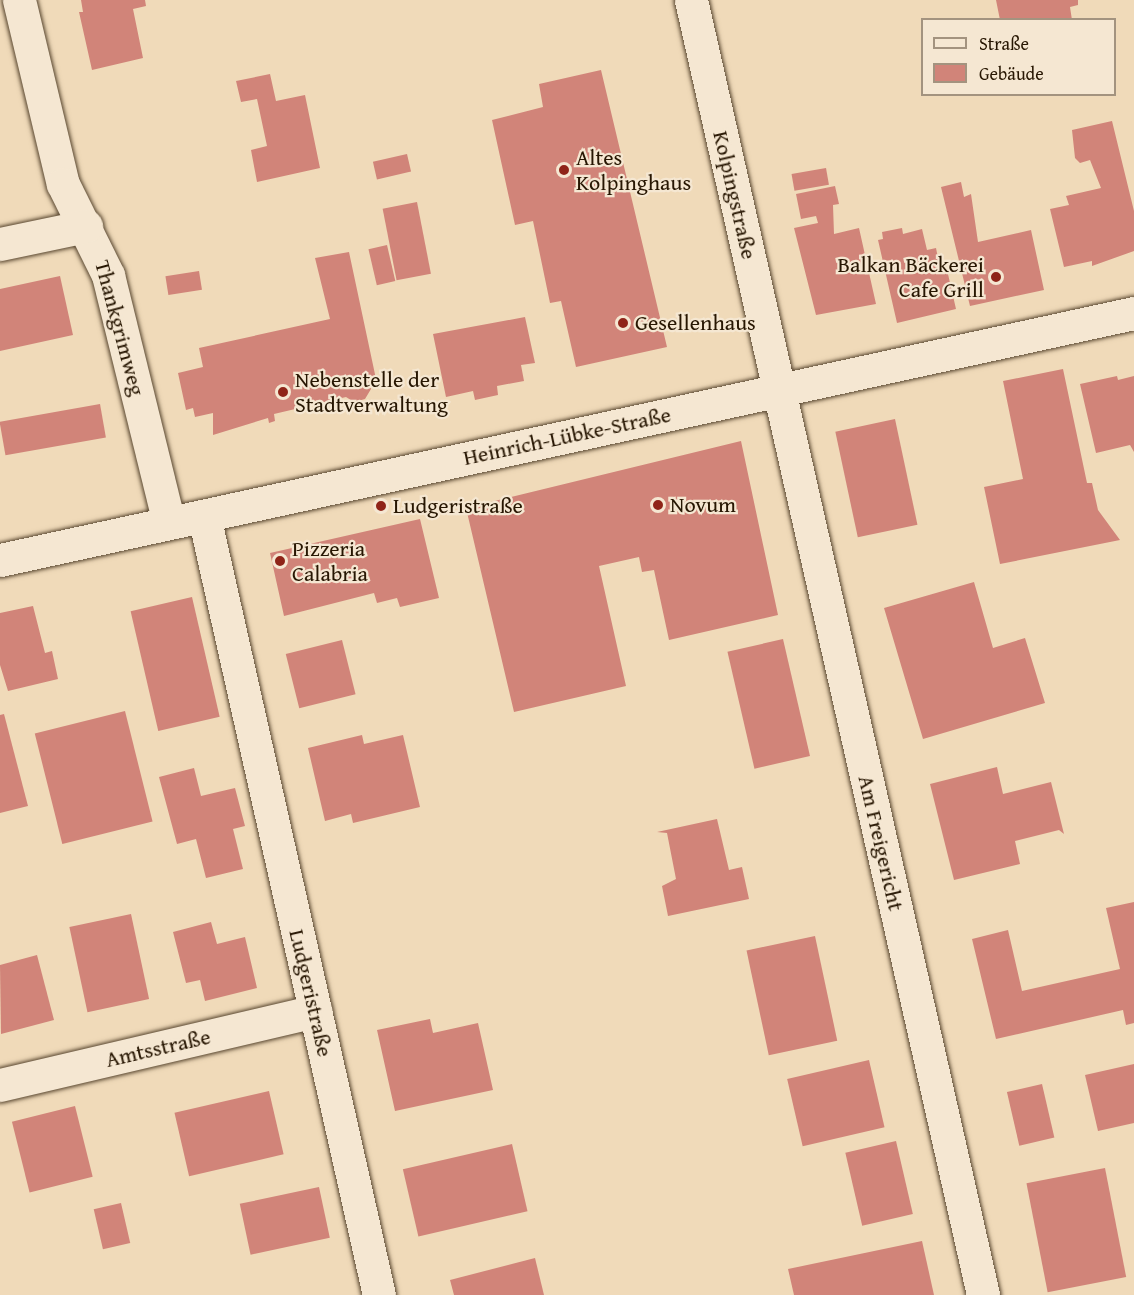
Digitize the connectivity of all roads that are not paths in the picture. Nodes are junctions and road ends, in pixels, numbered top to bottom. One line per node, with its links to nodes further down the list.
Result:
1 (19, 0): 3 (street, Thankgrimweg)
2 (691, 0): 6 (street, Kolpingstraße)
3 (86, 226): 4 (street); 8 (street, Thankgrimweg)
4 (0, 244)
5 (1134, 313): 6 (street, Heinrich-Lübke-Straße)
6 (779, 390): 7 (street, Heinrich-Lübke-Straße); 13 (street, Am Freigericht)
7 (204, 516): 8 (street, Heinrich-Lübke-Straße); 10 (street, Ludgeristraße)
8 (169, 523): 9 (street, Heinrich-Lübke-Straße)
9 (0, 560)
10 (315, 1011): 11 (street, Amtsstraße); 12 (street, Ludgeristraße)
11 (0, 1085)
12 (379, 1295)
13 (983, 1295)

